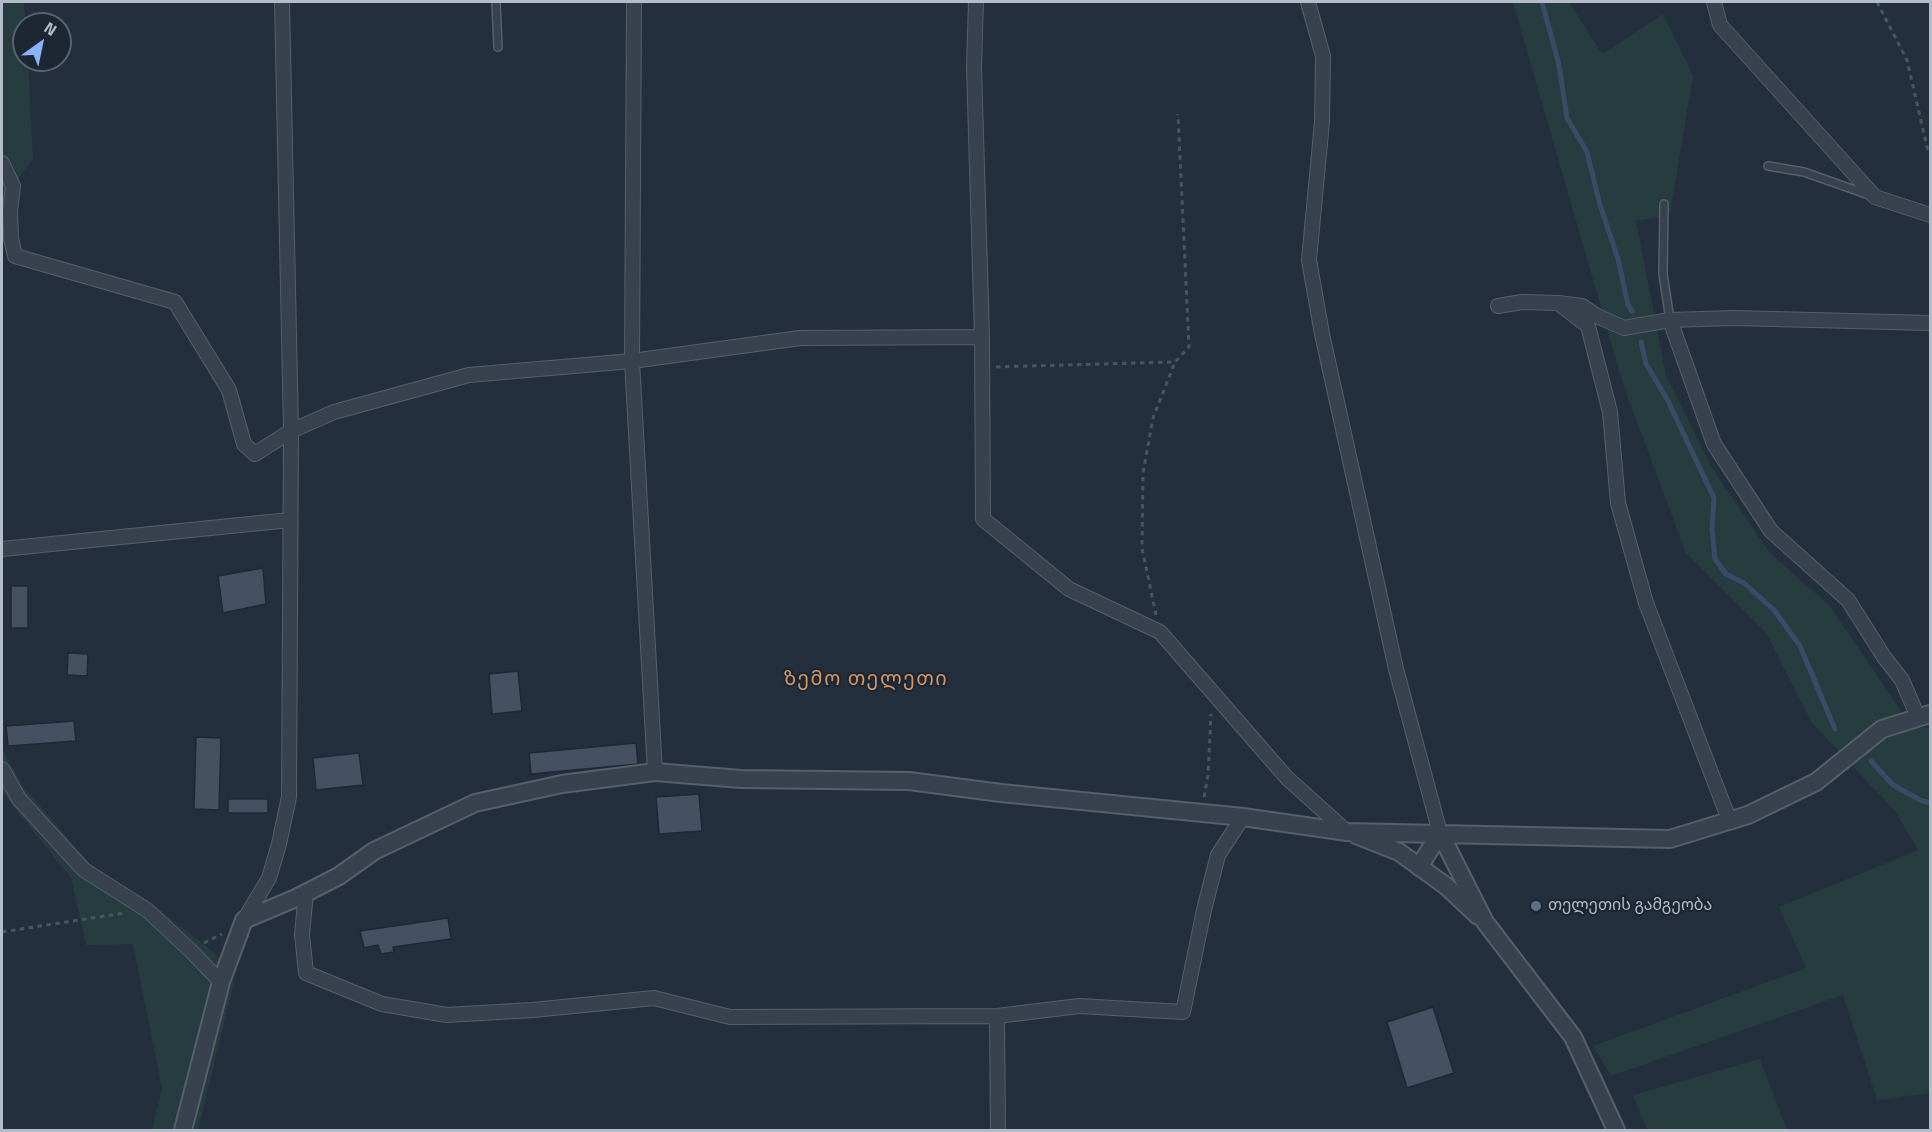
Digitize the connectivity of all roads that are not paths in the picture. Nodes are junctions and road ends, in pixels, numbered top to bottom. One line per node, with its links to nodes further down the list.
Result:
1 (282, 2): 19 (street)
2 (496, 2): 7 (lane)
3 (634, 2): 18 (street)
4 (976, 2): 17 (street)
5 (1308, 2): 28 (street)
6 (1713, 2): 10 (street)
7 (498, 47)
8 (2, 163): 19 (street)
9 (1768, 166): 10 (lane)
10 (1875, 197): 12 (street)
11 (1664, 204): 15 (lane)
12 (1930, 215)
13 (1558, 303): 14 (street); 15 (street); 26 (street)
14 (1498, 306)
15 (1670, 320): 16 (street); 22 (street)
16 (1930, 323)
17 (982, 337): 18 (street); 27 (street)
18 (632, 361): 19 (street); 24 (street)
19 (291, 431): 20 (street)
20 (290, 520): 21 (street); 31 (street)
21 (2, 549)
22 (1924, 716): 26 (street)
23 (2, 769): 33 (street)
24 (655, 772): 25 (street); 30 (street)
25 (1243, 817): 27 (street); 34 (street)
26 (1730, 822): 28 (street)
27 (1347, 832): 28 (street); 29 (street)
28 (1440, 833): 29 (street); 32 (street)
29 (1419, 867): 32 (street)
30 (306, 893): 31 (street); 34 (street)
31 (243, 920): 33 (street)
32 (1485, 922): 37 (street)
33 (221, 982): 35 (street)
34 (996, 1016): 36 (street)
35 (183, 1131)
36 (998, 1131)
37 (1616, 1131)

